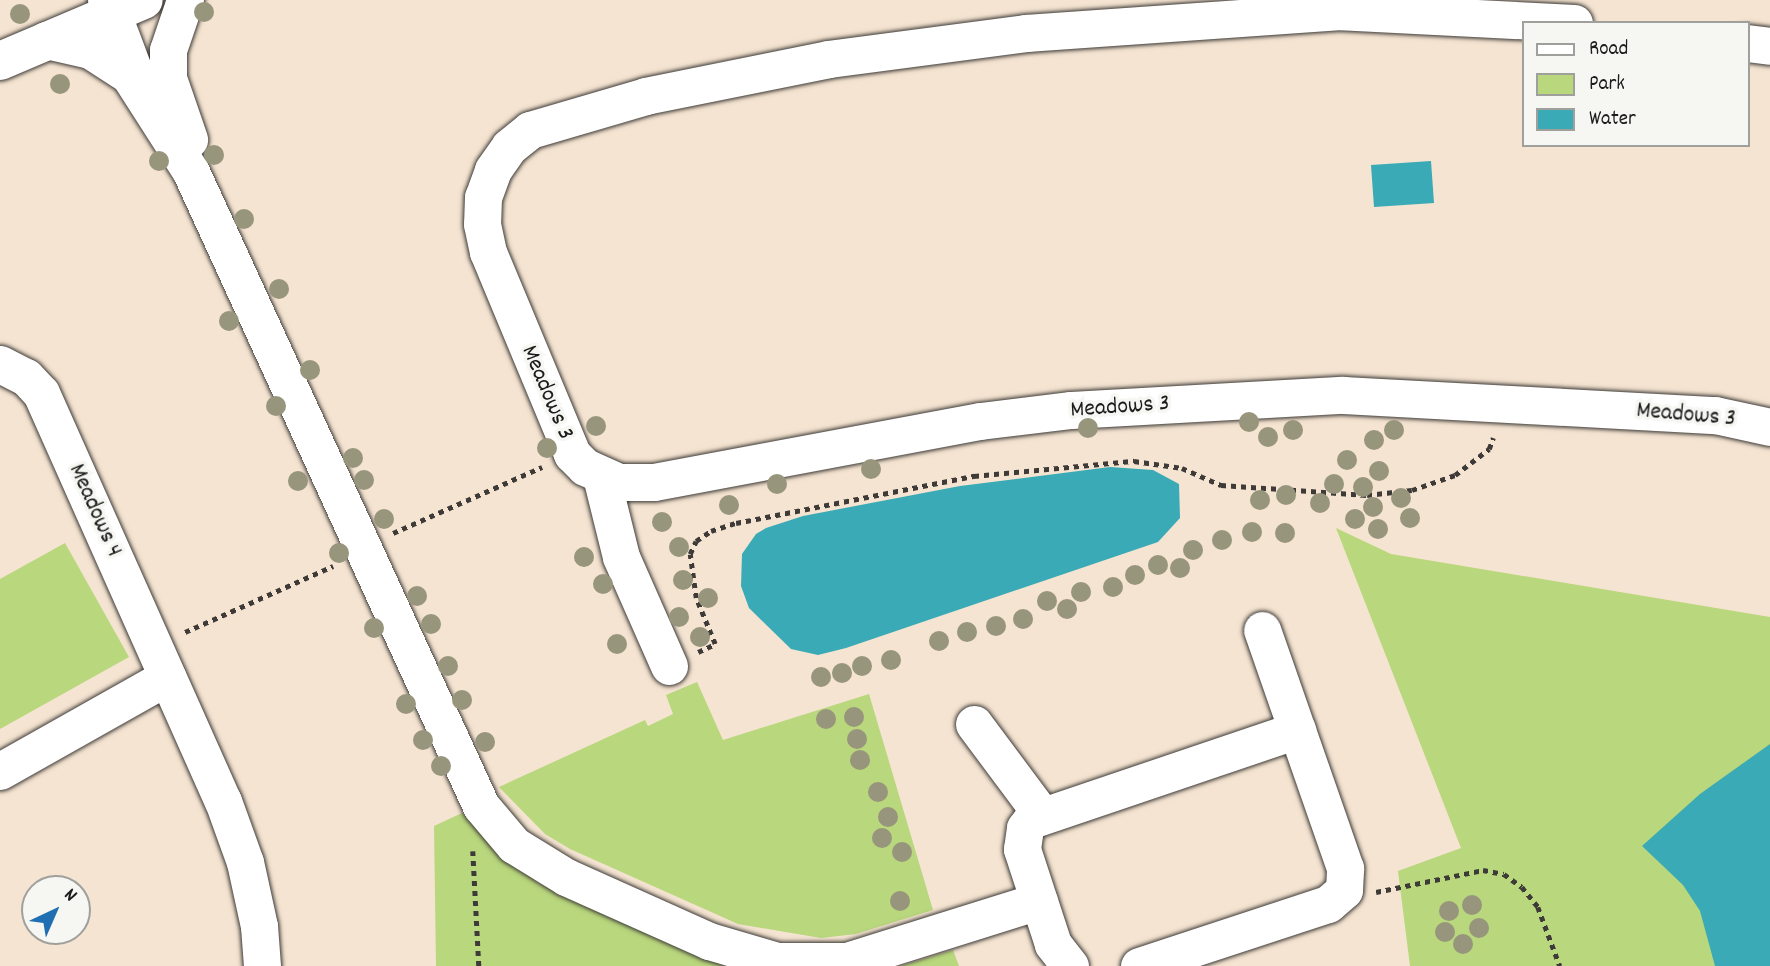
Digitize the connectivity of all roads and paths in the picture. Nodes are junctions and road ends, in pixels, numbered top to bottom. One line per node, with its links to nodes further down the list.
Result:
1 (185, 0): 11 (street)
2 (121, 4): 6 (main road); 10 (main road)
3 (1341, 5): 4 (street, Meadows 3); 15 (street, Meadows 3)
4 (1390, 5): 5 (street, Meadows 3)
5 (1554, 21)
6 (46, 40): 9 (main road); 10 (street)
7 (1749, 43): 8 (street)
8 (1770, 46)
9 (0, 61)
10 (142, 93): 11 (street)
11 (191, 172): 22 (street)
12 (0, 364): 18 (street, Meadows 4)
13 (1503, 404): 14 (street, Meadows 3); 15 (street, Meadows 3); 17 (path)
14 (1770, 427)
15 (601, 476): 17 (street)
16 (1262, 630): 20 (street)
17 (669, 666)
18 (167, 677): 21 (street); 26 (street, Meadows 4)
19 (974, 724): 23 (street)
20 (1297, 730): 23 (street); 24 (street)
21 (0, 771)
22 (481, 806): 25 (street); 27 (path)
23 (1041, 814): 25 (street)
24 (1344, 890): 29 (street); 30 (path)
25 (1040, 901): 28 (street)
26 (262, 966)
27 (479, 966)
28 (1070, 966)
29 (1139, 966)
30 (1560, 966)

